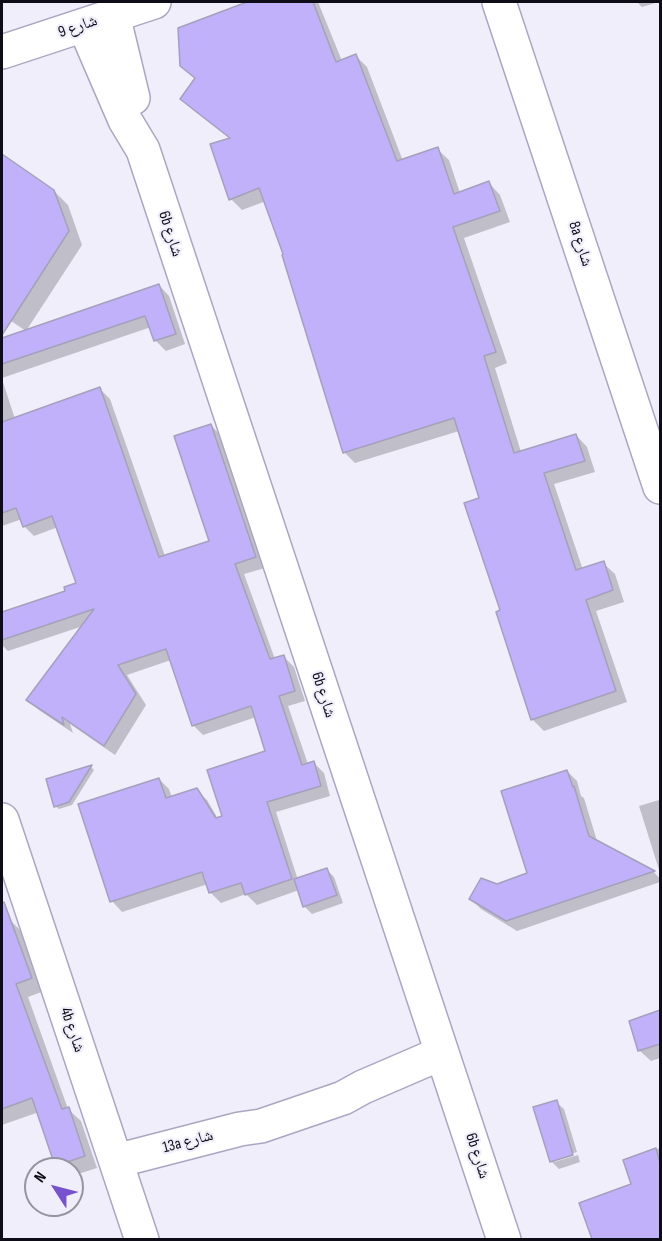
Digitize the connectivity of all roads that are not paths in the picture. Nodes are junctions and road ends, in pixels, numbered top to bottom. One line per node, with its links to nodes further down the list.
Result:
1 (154, 2): 3 (street, شارع 9)
2 (499, 2): 5 (street, 8a شارع)
3 (99, 20): 4 (street, شارع 9); 7 (street, 6b شارع)
4 (2, 52)
5 (660, 486)
6 (2, 820): 8 (street, 4b شارع)
7 (447, 1067): 8 (street, 13a شارع); 10 (street, 6b شارع)
8 (120, 1173): 9 (street, 4b شارع)
9 (142, 1239)
10 (504, 1239)

